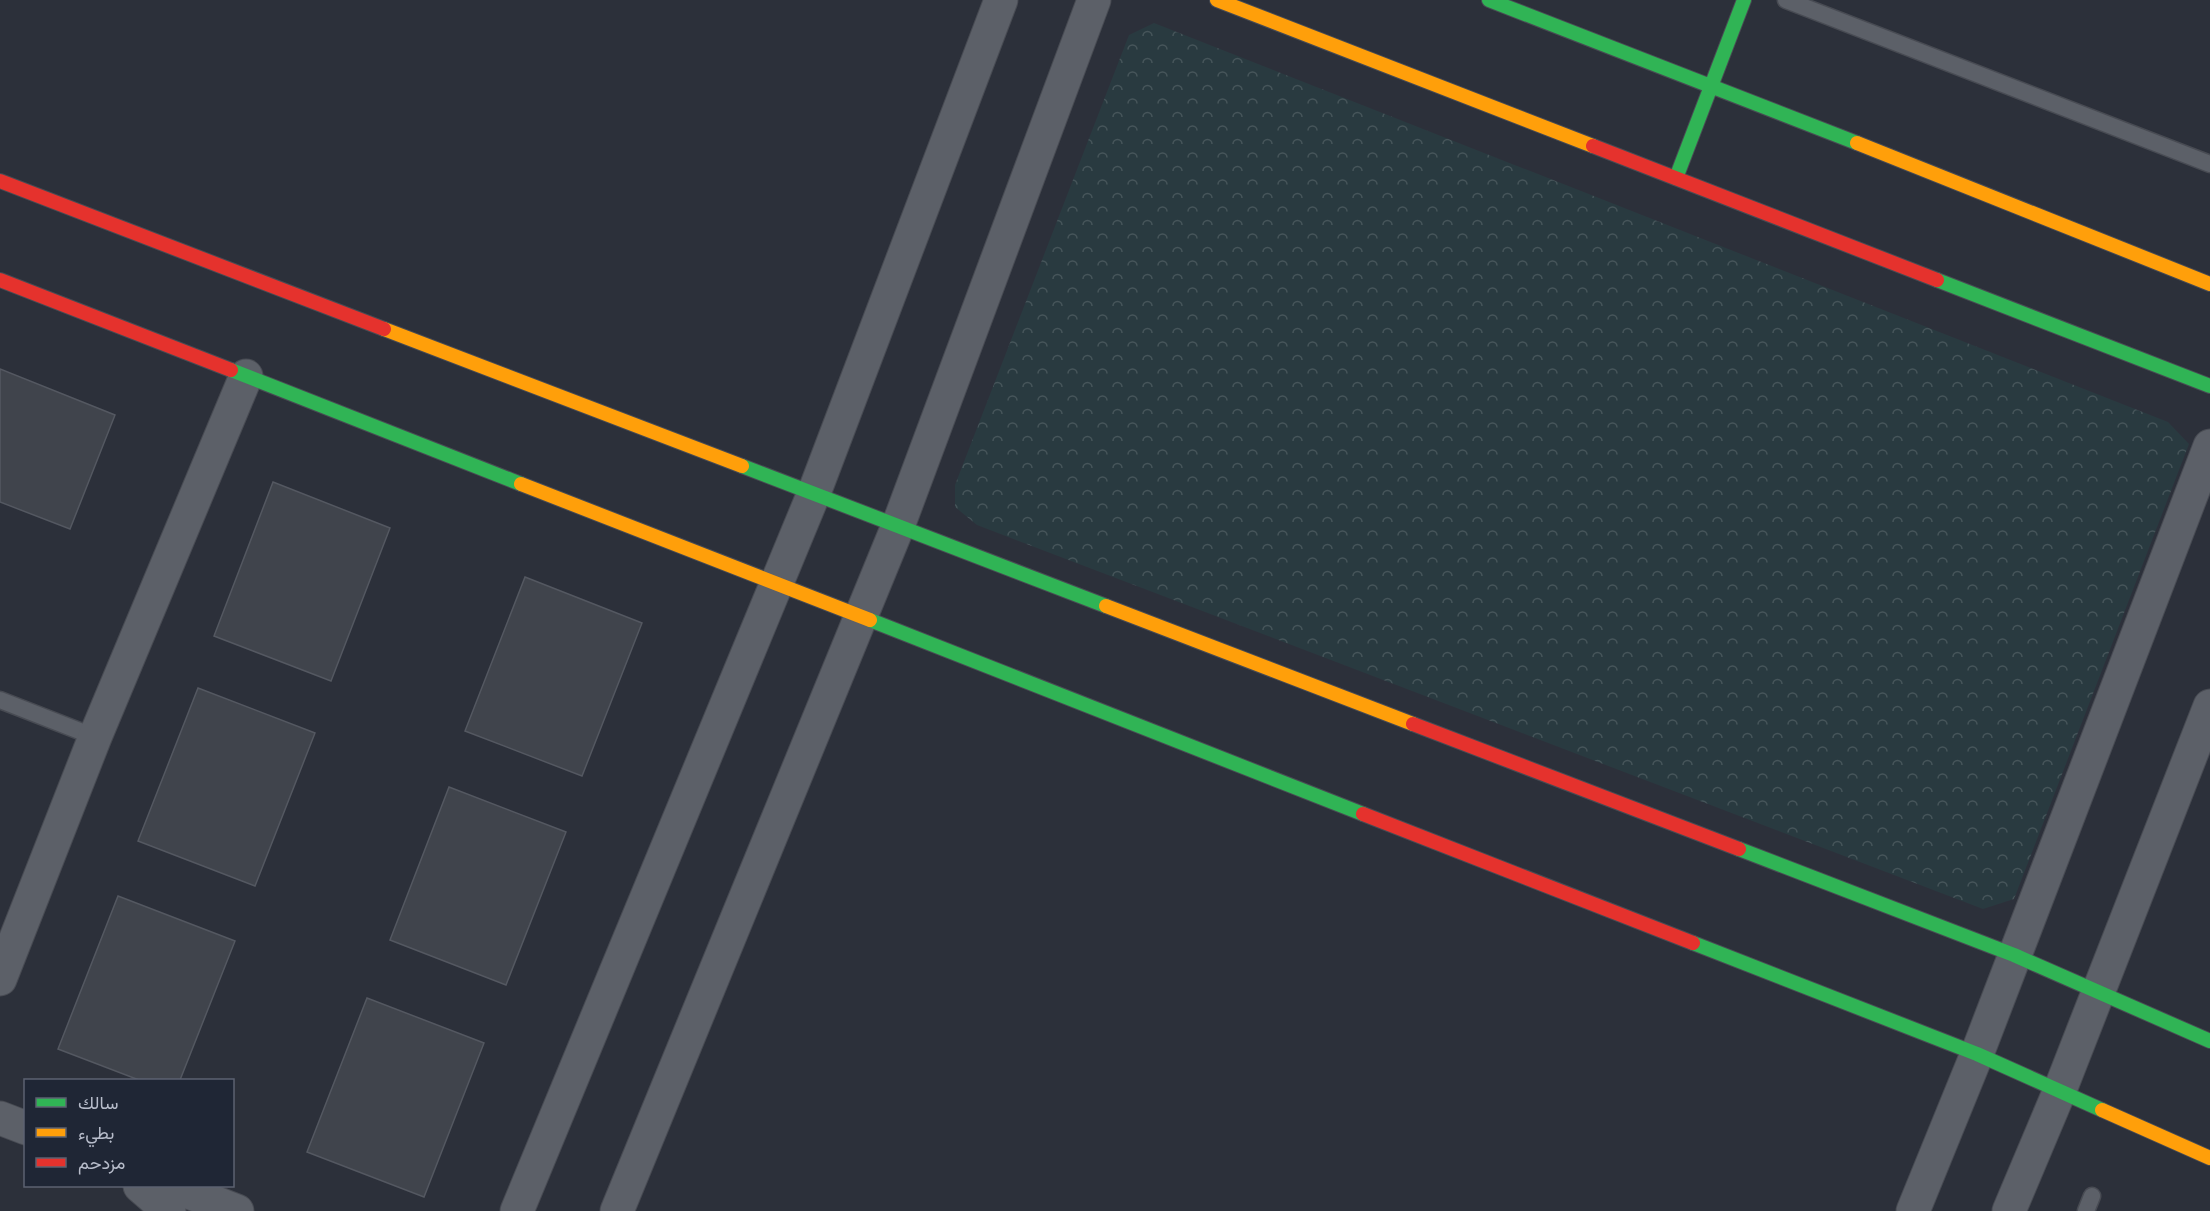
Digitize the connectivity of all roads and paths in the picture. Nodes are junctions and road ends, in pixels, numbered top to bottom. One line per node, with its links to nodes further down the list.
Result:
1 (1001, 0): 16 (street)
2 (1094, 0): 17 (street)
3 (1217, 0): 9 (street)
4 (1489, 0): 7 (street)
5 (1744, 0): 7 (street)
6 (1786, 0): 8 (lane)
7 (1712, 85): 9 (street); 12 (street)
8 (2210, 164)
9 (1676, 178): 14 (street)
10 (0, 181): 16 (street)
11 (0, 280): 13 (street)
12 (2210, 284)
13 (246, 376): 18 (street); 22 (street)
14 (2210, 386)
15 (2210, 446): 23 (street)
16 (814, 493): 17 (street); 18 (street)
17 (898, 526): 19 (street); 23 (street)
18 (775, 583): 19 (street); 38 (street)
19 (858, 616): 27 (street); 39 (street)
20 (0, 699): 22 (lane)
21 (2210, 706): 25 (street)
22 (95, 737): 24 (street)
23 (2014, 955): 25 (street); 27 (street)
24 (0, 980)
25 (2098, 991): 26 (street); 28 (street)
26 (2210, 1041)
27 (1977, 1054): 28 (street); 40 (street)
28 (2060, 1090): 31 (street); 41 (street)
29 (0, 1118): 30 (street)
30 (24, 1127)
31 (2210, 1158)
32 (137, 1187): 35 (street)
33 (142, 1187): 36 (street)
34 (179, 1187): 37 (street)
35 (157, 1211)
36 (169, 1211)
37 (237, 1211)
38 (517, 1211)
39 (617, 1211)
40 (1913, 1211)
41 (2009, 1211)

